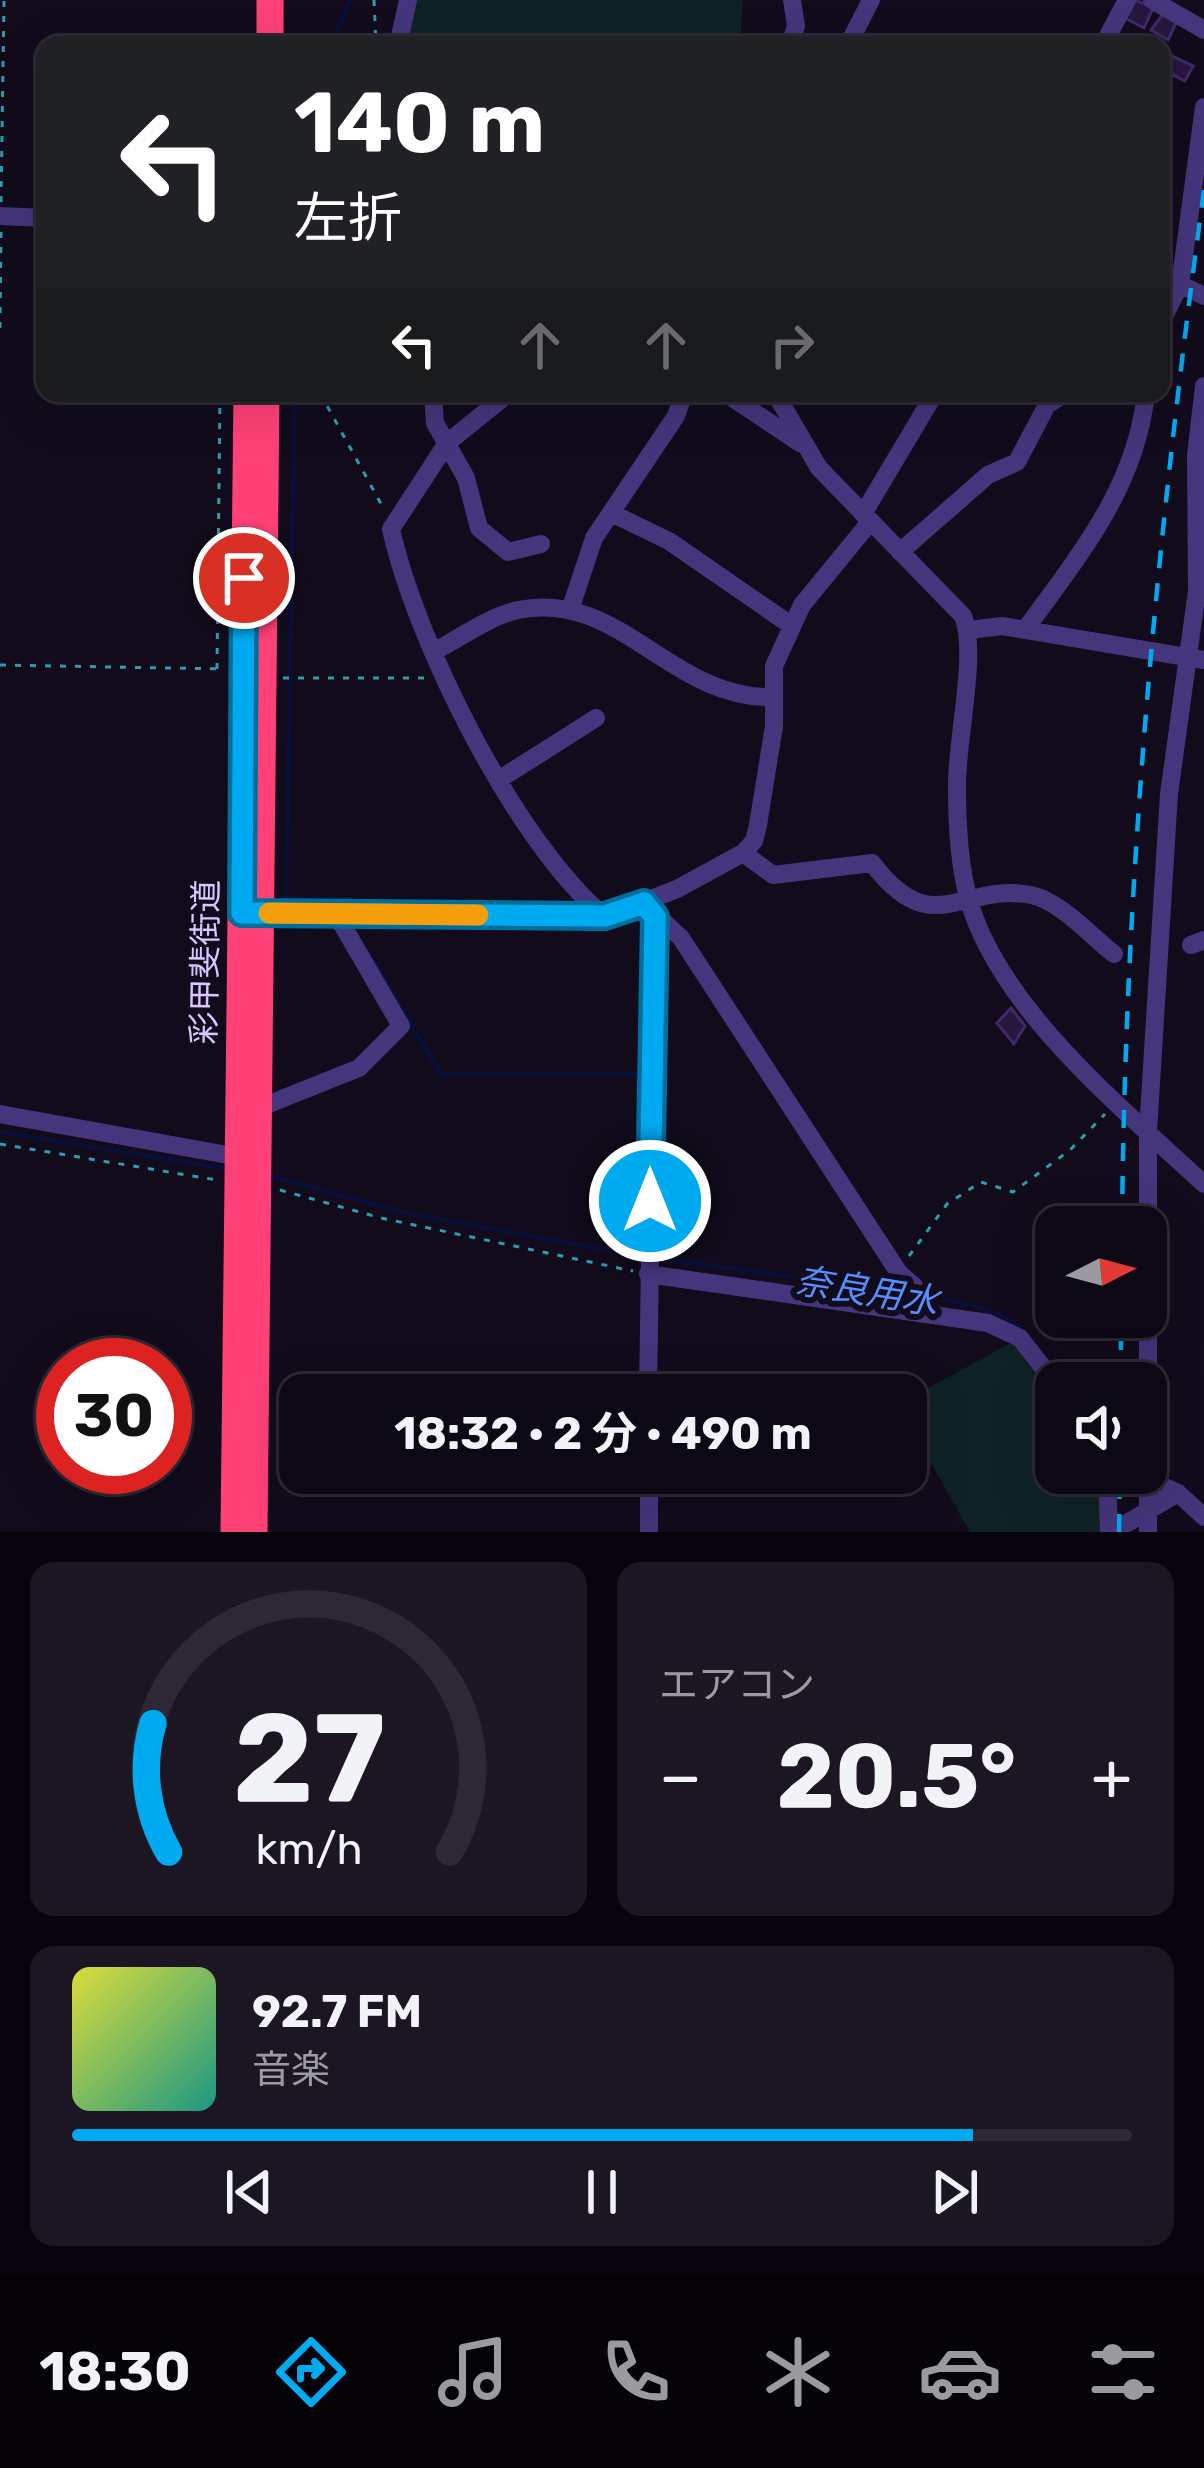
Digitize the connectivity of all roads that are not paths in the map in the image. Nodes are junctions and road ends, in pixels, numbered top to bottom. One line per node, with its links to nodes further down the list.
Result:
1 (251, 0): 9 (highway)
2 (270, 0): 10 (highway)
3 (408, 0): 11 (street)
4 (792, 0): 12 (street)
5 (871, 0): 13 (street)
6 (1127, 0): 14 (street)
7 (1152, 0): 8 (street)
8 (1204, 30)
9 (251, 36)
10 (270, 36)
11 (400, 36)
12 (793, 36)
13 (853, 36)
14 (1108, 36)
15 (1204, 107): 19 (street)
16 (1, 216): 17 (street)
17 (36, 218)
18 (1170, 279): 19 (street)
19 (1180, 284): 20 (street); 21 (street)
20 (1204, 296)
21 (1170, 304)
22 (1204, 386): 44 (street)
23 (246, 402): 51 (highway, 彩甲斐街道)
24 (266, 402): 51 (highway, 彩甲斐街道)
25 (434, 402): 33 (street)
26 (498, 402): 33 (street)
27 (681, 402): 35 (street)
28 (738, 402): 34 (street)
29 (780, 402): 34 (street)
30 (930, 402): 36 (street)
31 (1051, 402): 38 (street)
32 (1144, 402): 42 (street)
33 (447, 442): 37 (street); 43 (street)
34 (803, 446): 36 (street)
35 (611, 513): 39 (street); 40 (street)
36 (867, 518): 38 (street); 40 (street)
37 (541, 544)
38 (900, 552): 41 (street)
39 (571, 607): 43 (street); 45 (street)
40 (792, 626): 45 (street)
41 (969, 630): 42 (street); 49 (street)
42 (1024, 630): 44 (street)
43 (435, 651): 47 (street)
44 (1197, 658): 57 (street)
45 (772, 697): 48 (street)
46 (596, 718): 47 (street)
47 (500, 779): 53 (street)
48 (743, 853): 49 (street); 50 (street)
49 (968, 901): 54 (street); 57 (street)
50 (649, 910): 53 (street); 60 (street); 61 (street)
51 (251, 913): 52 (street); 55 (highway, 彩甲斐街道); 58 (highway, 彩甲斐街道)
52 (347, 914): 53 (street); 55 (street)
53 (605, 916)
54 (1114, 954)
55 (260, 1108): 58 (highway, 彩甲斐街道)
56 (0, 1114): 58 (street)
57 (1148, 1130): 59 (street); 63 (street)
58 (247, 1174): 71 (highway, 彩甲斐街道); 72 (highway, 彩甲斐街道)
59 (1204, 1184)
60 (648, 1274): 61 (street); 64 (street)
61 (910, 1292): 62 (street)
62 (1038, 1362)
63 (1144, 1362)
64 (648, 1374)
65 (1167, 1488): 66 (street)
66 (1178, 1493): 69 (street); 70 (street)
67 (649, 1494): 73 (street)
68 (1108, 1494): 74 (street)
69 (1204, 1517)
70 (1148, 1522): 74 (street)
71 (234, 1532)
72 (254, 1532)
73 (649, 1532)
74 (1111, 1532)

